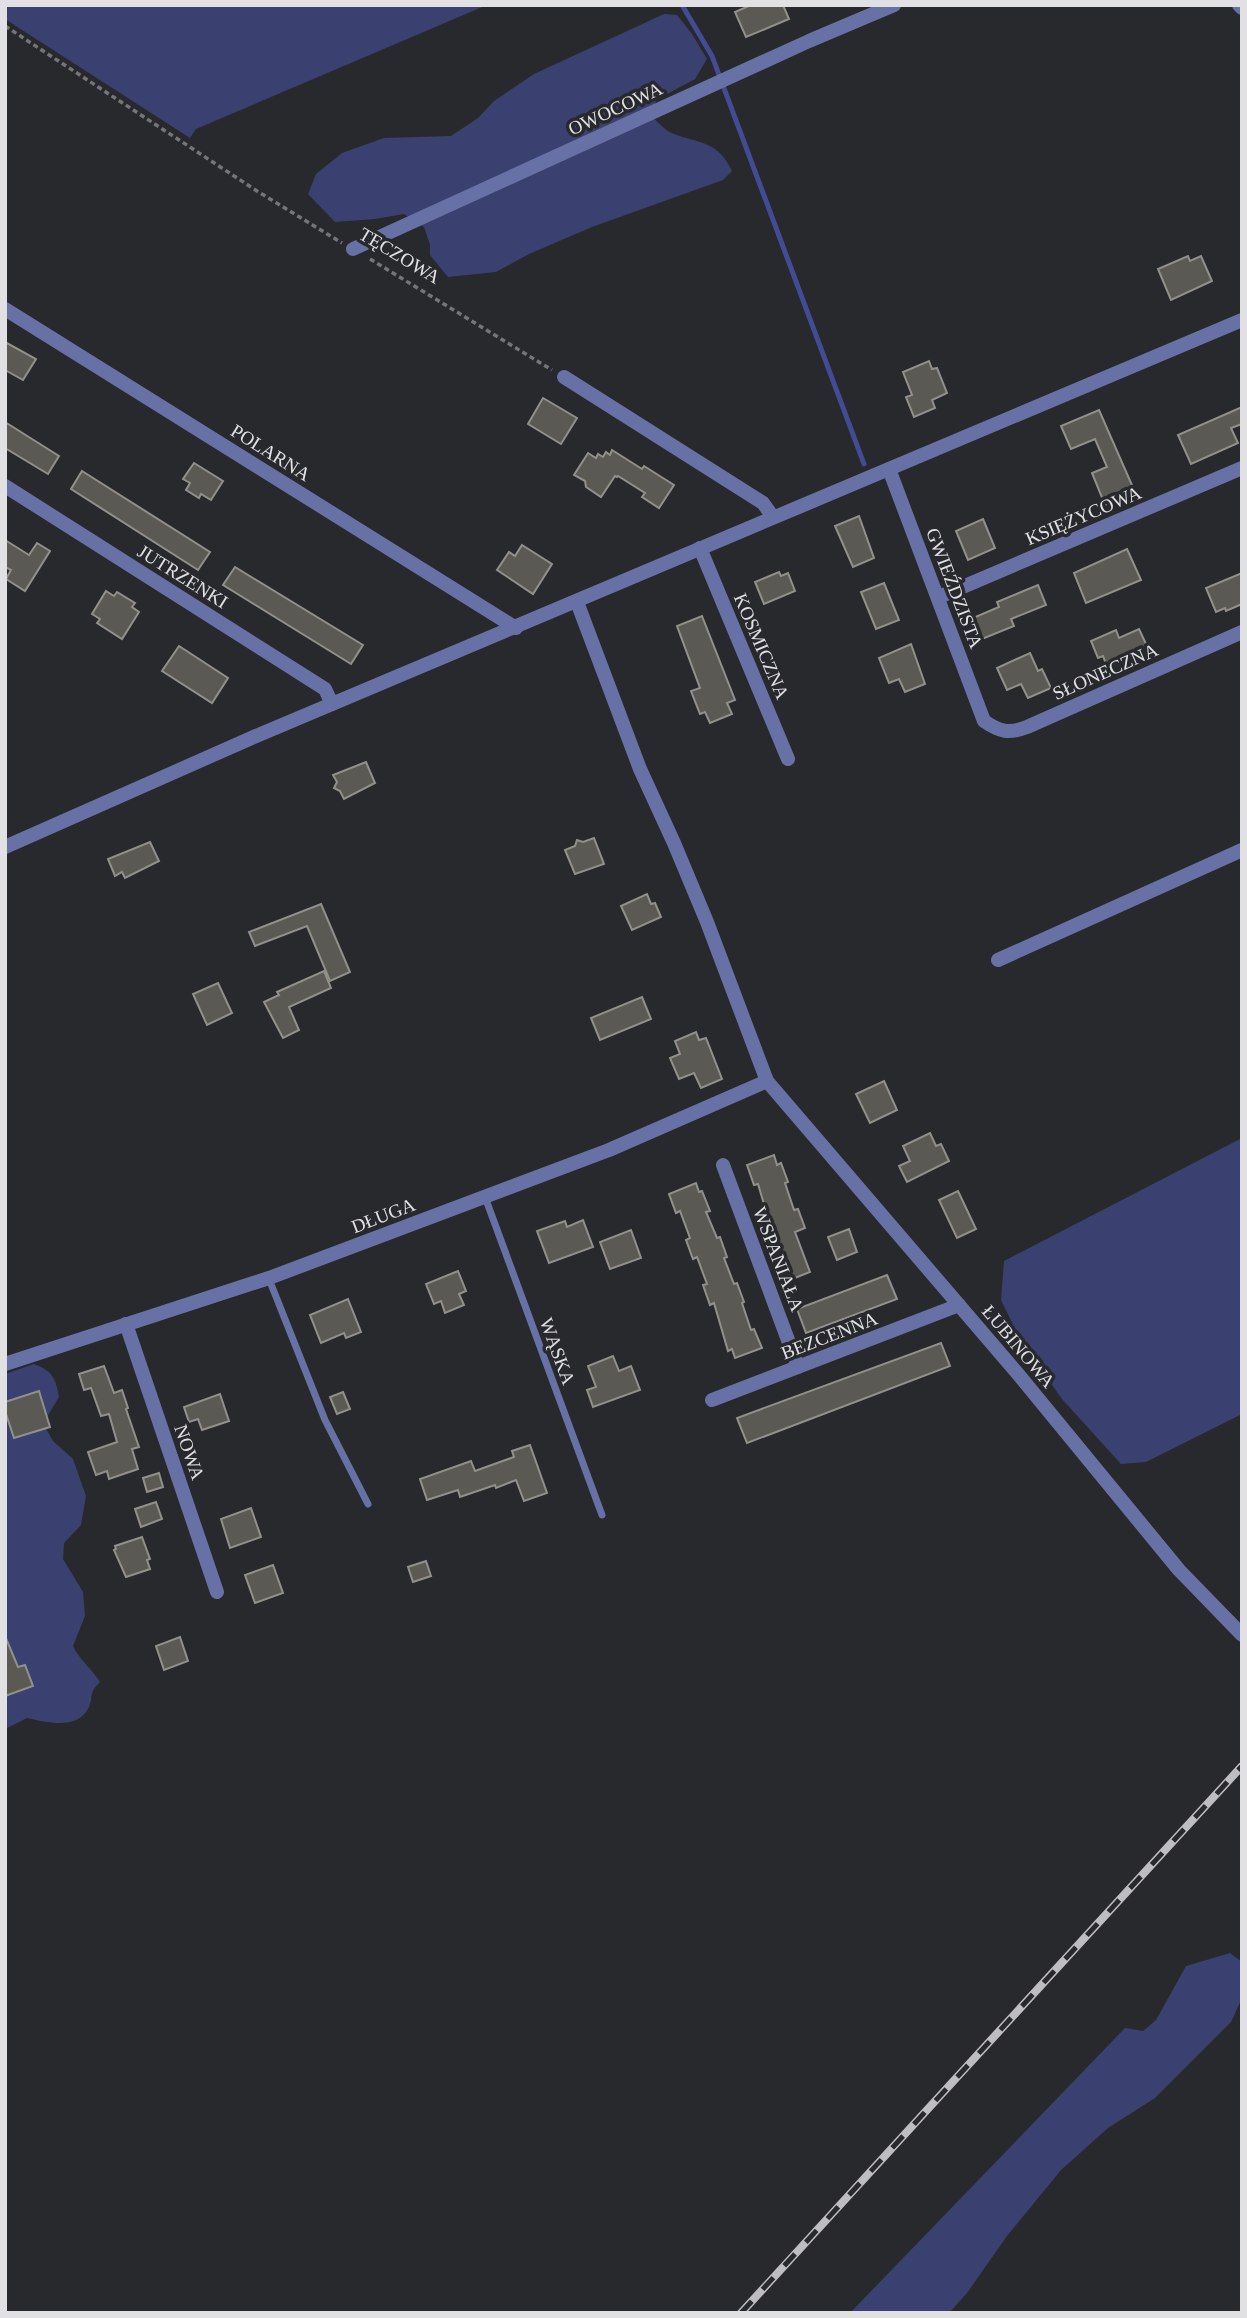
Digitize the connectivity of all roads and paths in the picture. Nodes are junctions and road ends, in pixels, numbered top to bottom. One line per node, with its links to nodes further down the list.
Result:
1 (894, 5): 3 (street, OWOCOWA)
2 (5, 26): 3 (path, TĘCZOWA)
3 (353, 250): 6 (path, TĘCZOWA)
4 (5, 309): 14 (street, POLARNA)
5 (1242, 320): 8 (street)
6 (564, 377): 10 (street)
7 (1242, 468): 12 (street, KSIĘŻYCOWA)
8 (889, 469): 10 (street); 12 (street, GWIEŹDZISTA)
9 (5, 486): 16 (street, JUTRZENKI)
10 (773, 517): 11 (street)
11 (700, 548): 13 (street); 18 (street, KOSMICZNA)
12 (939, 597): 17 (street, GWIEŹDZISTA)
13 (577, 602): 14 (street); 22 (street, ŁUBINOWA)
14 (516, 628): 16 (street)
15 (1242, 632): 17 (street, SŁONECZNA)
16 (332, 704): 19 (street)
17 (984, 721)
18 (788, 759)
19 (5, 847)
20 (1242, 850): 21 (street)
21 (998, 960)
22 (767, 1081): 24 (street, DŁUGA); 26 (street, ŁUBINOWA)
23 (723, 1165): 29 (street, WSPANIAŁA)
24 (485, 1197): 25 (street, DŁUGA); 32 (lane, WĄSKA)
25 (269, 1278): 27 (street, DŁUGA); 31 (lane)
26 (959, 1305): 29 (street, BEZCENNA); 34 (street, ŁUBINOWA)
27 (126, 1324): 28 (street, DŁUGA); 33 (street, NOWA)
28 (5, 1364)
29 (798, 1367): 30 (street, BEZCENNA)
30 (712, 1400)
31 (368, 1504)
32 (601, 1515)
33 (217, 1592)
34 (1242, 1636)

